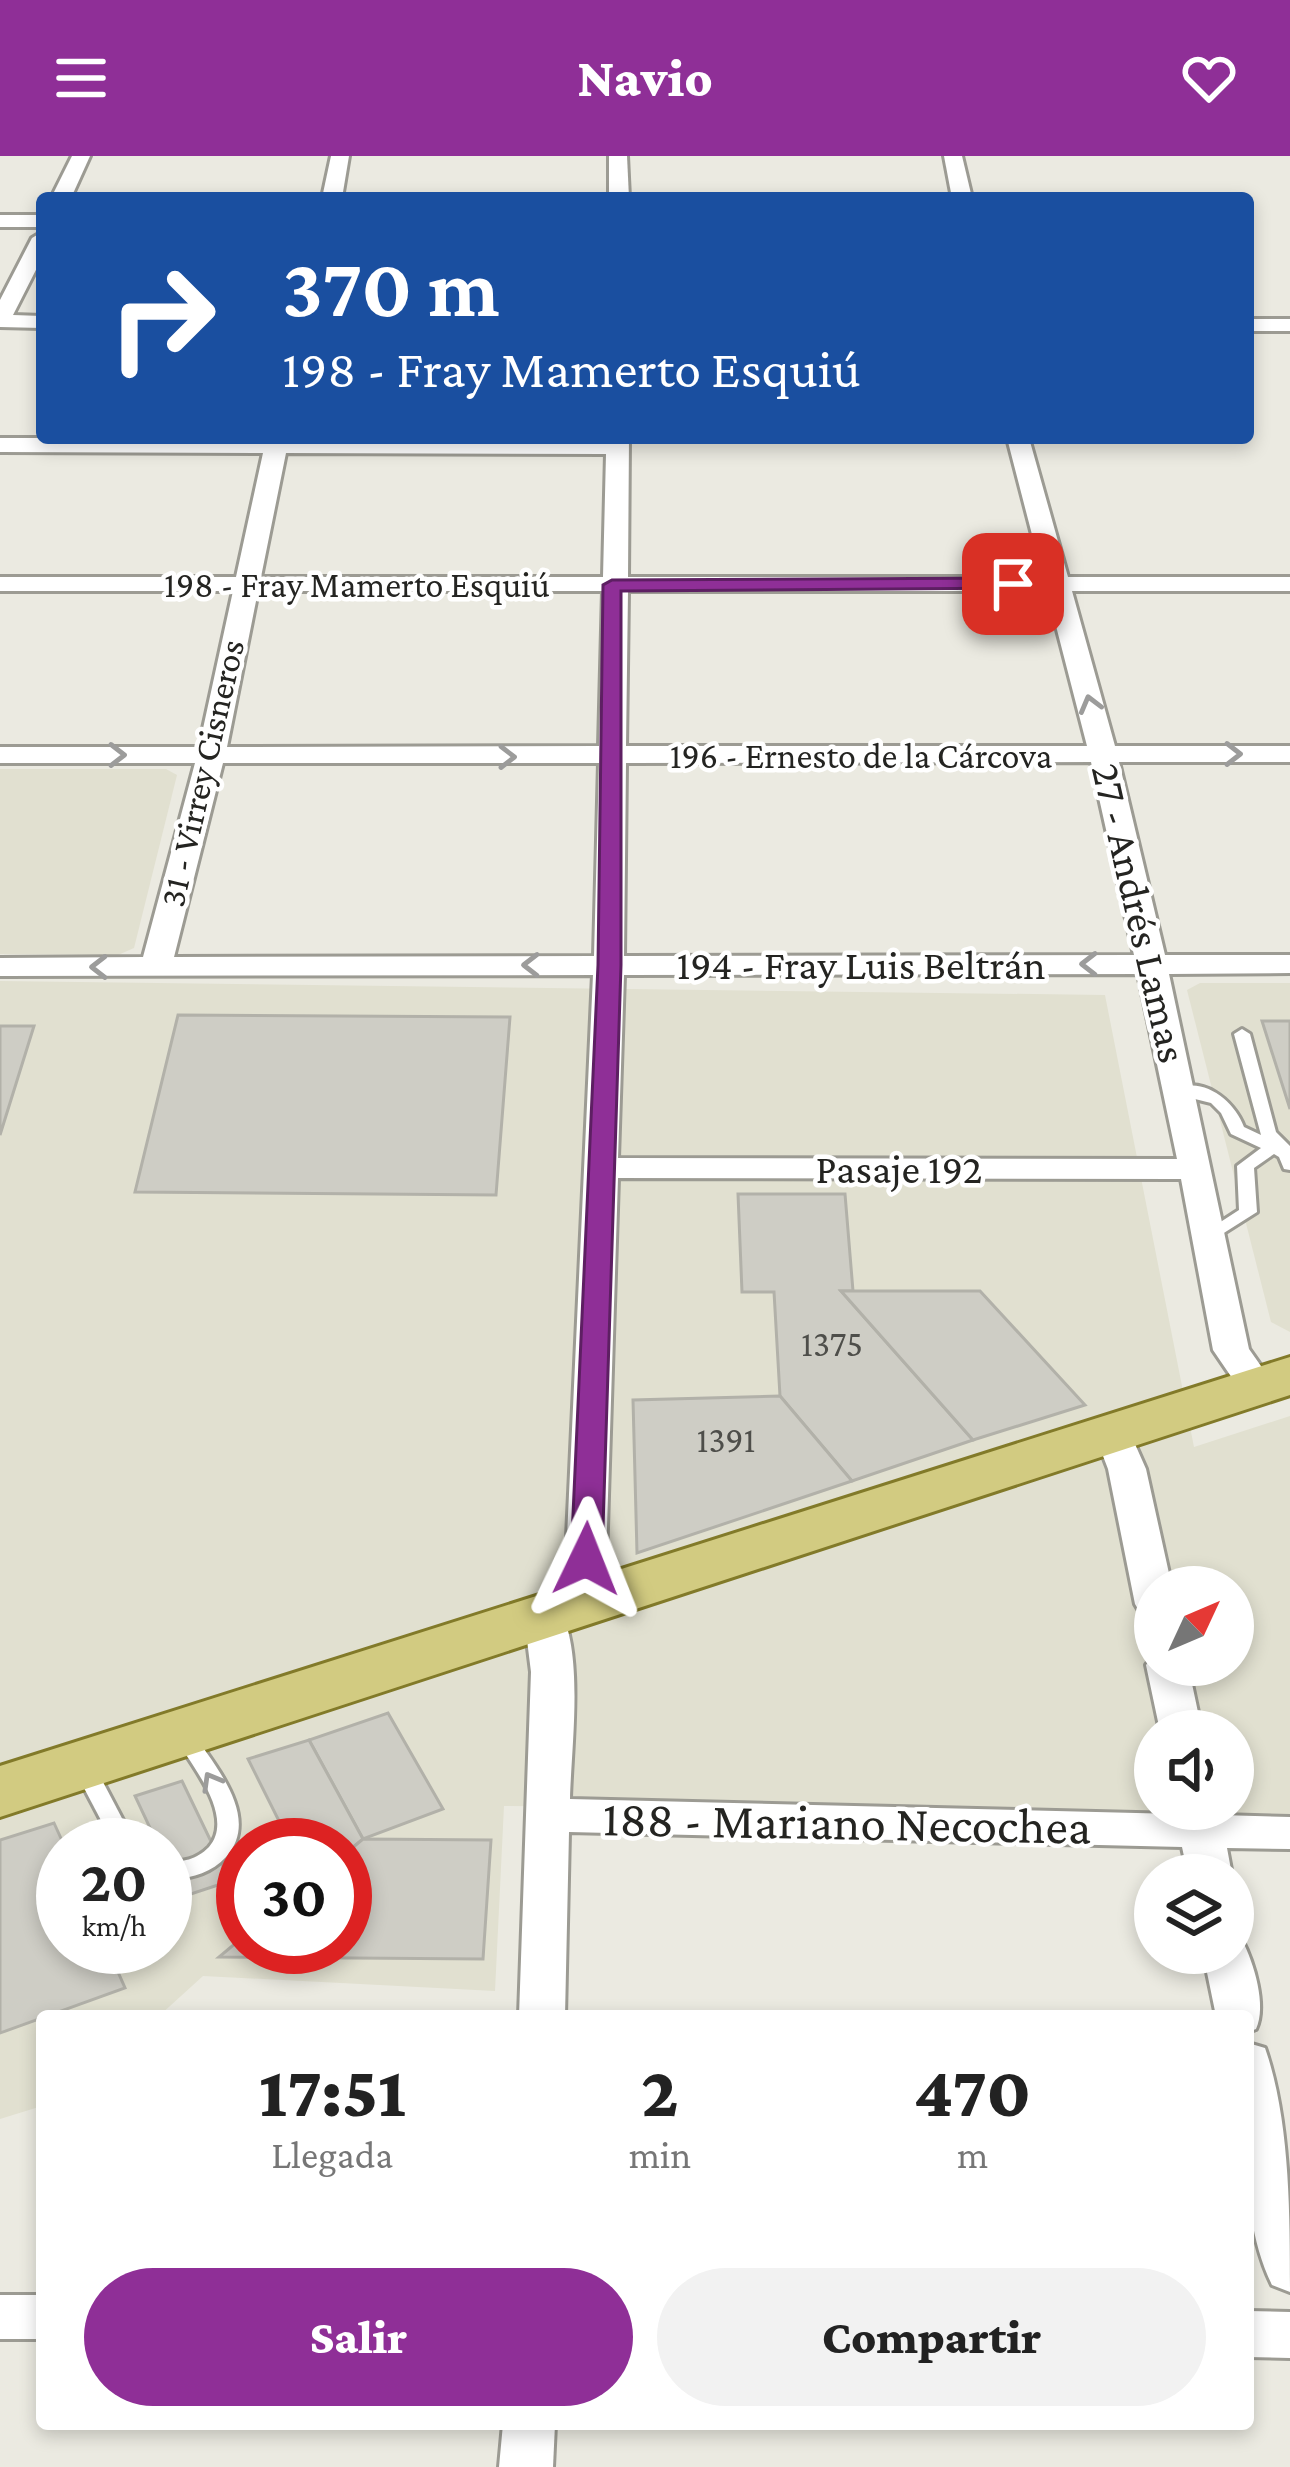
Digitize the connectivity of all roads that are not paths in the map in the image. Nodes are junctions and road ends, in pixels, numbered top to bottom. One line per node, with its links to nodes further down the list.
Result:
1 (81, 156): 5 (street)
2 (340, 156): 6 (street)
3 (618, 156): 7 (street)
4 (953, 156): 8 (street)
5 (65, 192)
6 (333, 192)
7 (619, 192)
8 (961, 192)
9 (36, 220): 10 (street)
10 (0, 221)
11 (36, 250): 12 (street)
12 (0, 321): 13 (street)
13 (36, 322)
14 (1254, 325): 15 (street)
15 (1290, 325)
16 (92, 444): 20 (street)
17 (277, 444): 24 (street, 31 - Virrey Cisneros)
18 (618, 444): 25 (street)
19 (1020, 444): 22 (street, 27 - Andrés Lamas)
20 (0, 445)
21 (0, 584): 24 (street, 198 - Fray Mamerto Esquiú)
22 (1058, 584): 23 (street, 198 - Fray Mamerto Esquiú); 25 (street, 198 - Fray Mamerto Esquiú); 26 (street, 27 - Andrés Lamas, one-way to 22)
23 (1290, 584)
24 (244, 585): 25 (street, 198 - Fray Mamerto Esquiú); 29 (street, 31 - Virrey Cisneros)
25 (612, 585): 30 (street)
26 (1103, 754): 27 (street, 196 - Ernesto de la Cárcova, one-way to 27); 30 (street, 196 - Ernesto de la Cárcova); 31 (street, 27 - Andrés Lamas)
27 (1290, 754)
28 (0, 755): 29 (street, 196 - Ernesto de la Cárcova, one-way to 29)
29 (211, 755): 30 (street, 196 - Ernesto de la Cárcova, one-way to 30); 35 (street, 31 - Virrey Cisneros)
30 (612, 758): 33 (street)
31 (1150, 963): 32 (street, 194 - Fray Luis Beltrán); 33 (street, 194 - Fray Luis Beltrán, one-way to 33); 37 (street, 27 - Andrés Lamas)
32 (1290, 964)
33 (609, 965): 35 (street, 194 - Fray Luis Beltrán, one-way to 35); 39 (street)
34 (0, 967): 35 (street, 194 - Fray Luis Beltrán, one-way to 34)
35 (155, 967)
36 (1242, 1034): 38 (lane)
37 (1180, 1091): 38 (lane); 40 (street, 27 - Andrés Lamas)
38 (1285, 1155): 41 (lane)
39 (603, 1168): 40 (street, Pasaje 192); 45 (street)
40 (1195, 1169): 41 (street, 27 - Andrés Lamas)
41 (1208, 1238): 42 (street, 27 - Andrés Lamas)
42 (1273, 1380): 43 (main road)
43 (1114, 1435): 44 (street); 45 (main road)
44 (1147, 1566)
45 (570, 1608): 46 (main road); 49 (street)
46 (183, 1732): 47 (main road); 54 (lane, one-way to 46)
47 (82, 1765): 48 (main road); 50 (lane)
48 (0, 1792)
49 (548, 1815): 51 (street, 188 - Mariano Necochea); 56 (street)
50 (110, 1818)
51 (1134, 1819)
52 (1254, 1827): 53 (street, 188 - Mariano Necochea)
53 (1290, 1833)
54 (192, 1866)
55 (1230, 1974): 57 (street)
56 (542, 2010)
57 (1238, 2010)
58 (1254, 2092): 59 (street)
59 (1290, 2270)
60 (0, 2317): 61 (street)
61 (36, 2318)
62 (1254, 2334): 63 (street)
63 (1290, 2335)
64 (529, 2430): 65 (street)
65 (526, 2467)

